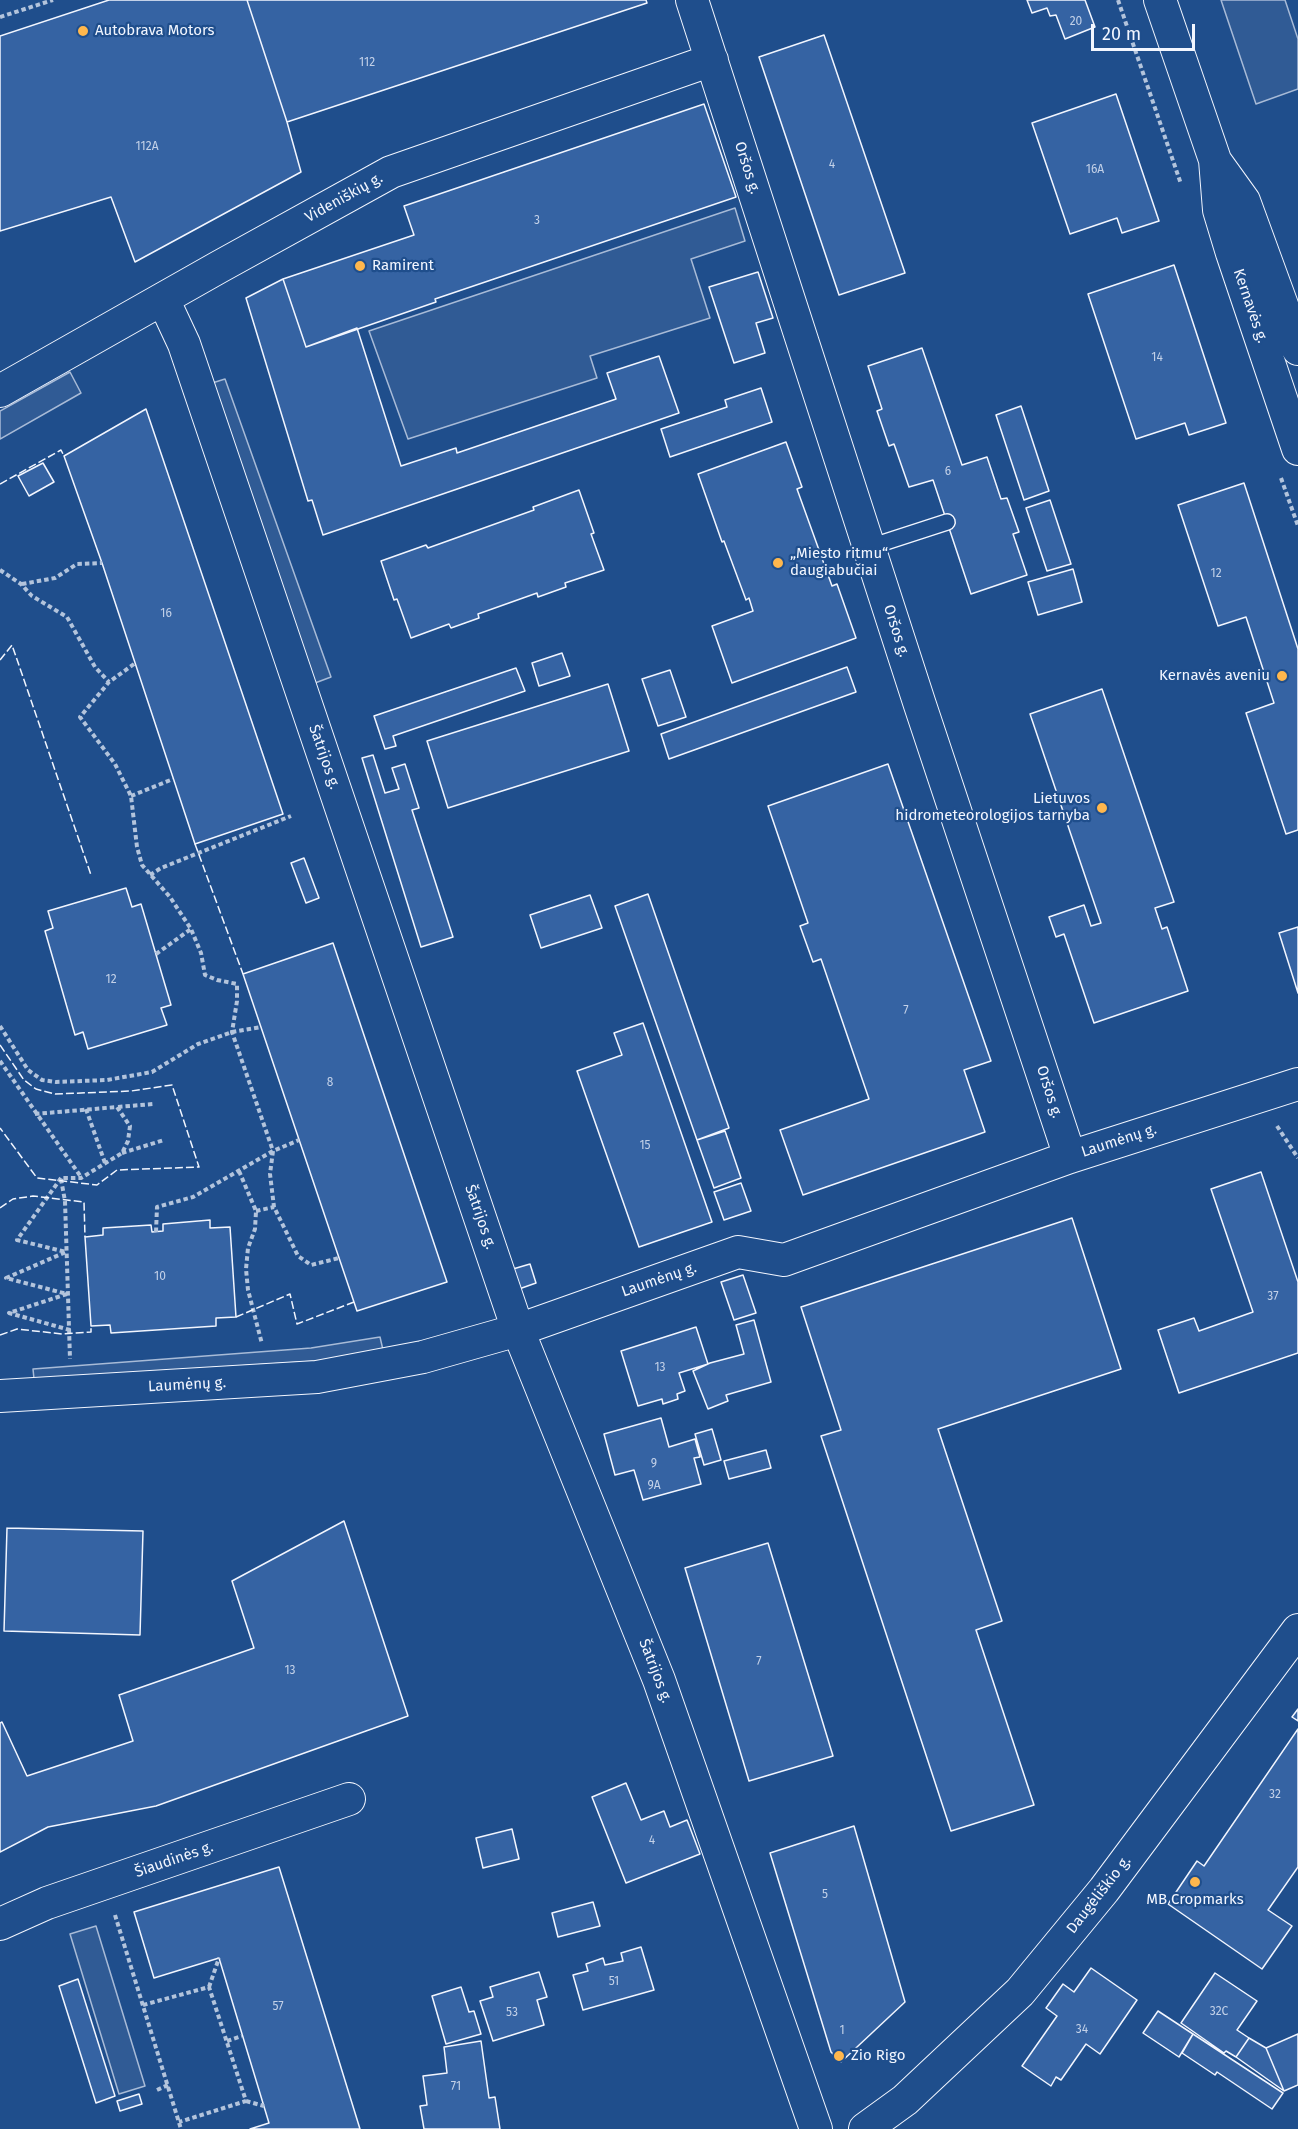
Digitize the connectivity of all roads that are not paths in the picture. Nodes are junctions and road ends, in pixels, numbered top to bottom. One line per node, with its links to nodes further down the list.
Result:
1 (692, 0): 3 (street, Oršos g.)
2 (1160, 0): 4 (street, Kernavės g.)
3 (712, 60): 5 (street, Videniškių g.); 10 (street, Oršos g.)
4 (1215, 160): 6 (street, Kernavės g.); 8 (street, Kernavės g.)
5 (163, 299): 7 (street, Videniškių g.); 13 (street, Šatrijos g.)
6 (1298, 350)
7 (0, 391)
8 (1298, 449)
9 (947, 522): 10 (lane)
10 (870, 547): 12 (street, Oršos g.)
11 (1298, 1084): 12 (street, Laumėnų g.)
12 (1070, 1157): 13 (street, Laumėnų g.)
13 (518, 1330): 14 (street, Laumėnų g.); 18 (street, Šatrijos g.)
14 (0, 1396)
15 (1298, 1630): 19 (street, Daugėliškio g.)
16 (349, 1799): 17 (street, Šiaudinės g.)
17 (0, 1924)
18 (816, 2129)
19 (865, 2129)

